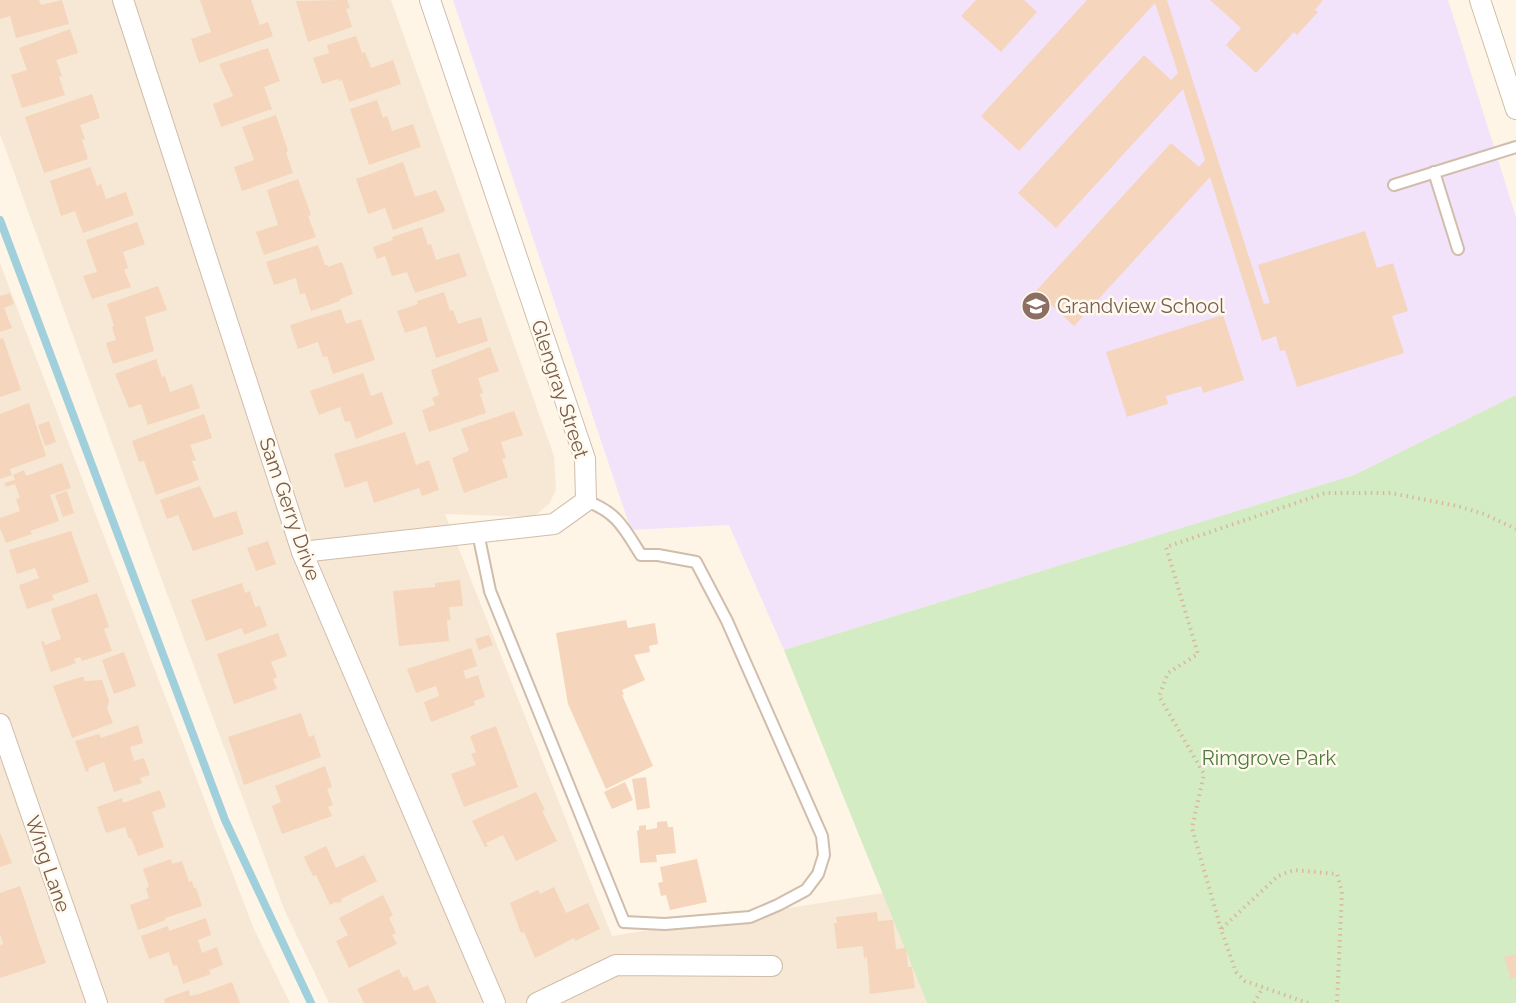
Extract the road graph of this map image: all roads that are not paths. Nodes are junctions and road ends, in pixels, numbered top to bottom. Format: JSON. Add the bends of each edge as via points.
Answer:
{"nodes":[{"id":1,"x":123,"y":0,"type":"edge"},
{"id":2,"x":430,"y":0,"type":"edge"},
{"id":3,"x":1480,"y":0,"type":"edge"},
{"id":4,"x":1516,"y":109,"type":"edge"},
{"id":5,"x":1516,"y":147,"type":"edge"},
{"id":6,"x":1434,"y":172,"type":"junction"},
{"id":7,"x":1394,"y":185,"type":"dead end"},
{"id":8,"x":1458,"y":249,"type":"dead end"},
{"id":9,"x":586,"y":501,"type":"junction"},
{"id":10,"x":478,"y":533,"type":"junction"},
{"id":11,"x":302,"y":552,"type":"junction"},
{"id":12,"x":0,"y":724,"type":"edge"},
{"id":13,"x":772,"y":966,"type":"dead end"},
{"id":14,"x":93,"y":1002,"type":"edge"},
{"id":15,"x":495,"y":1003,"type":"edge"},
{"id":16,"x":537,"y":1003,"type":"edge"}],
"edges":[{"from":1,"to":11,"type":"street","name":"Sam Gerry Drive"},
{"from":2,"to":9,"type":"street","name":"Glengray Street","via":[[585,459]]},
{"from":3,"to":4,"type":"street"},
{"from":5,"to":6,"type":"lane"},
{"from":6,"to":7,"type":"lane"},
{"from":6,"to":8,"type":"lane"},
{"from":9,"to":10,"type":"street","via":[[554,524]]},
{"from":9,"to":10,"type":"lane","via":[[617,518],[641,555],[696,562],[727,621],[822,836],[824,855],[818,874],[806,890],[778,905],[750,917],[665,924],[624,922],[490,591]]},
{"from":10,"to":11,"type":"street"},
{"from":11,"to":15,"type":"street","name":"Sam Gerry Drive"},
{"from":12,"to":14,"type":"street","name":"Wing Lane"},
{"from":13,"to":16,"type":"street","via":[[616,965]]}]}
